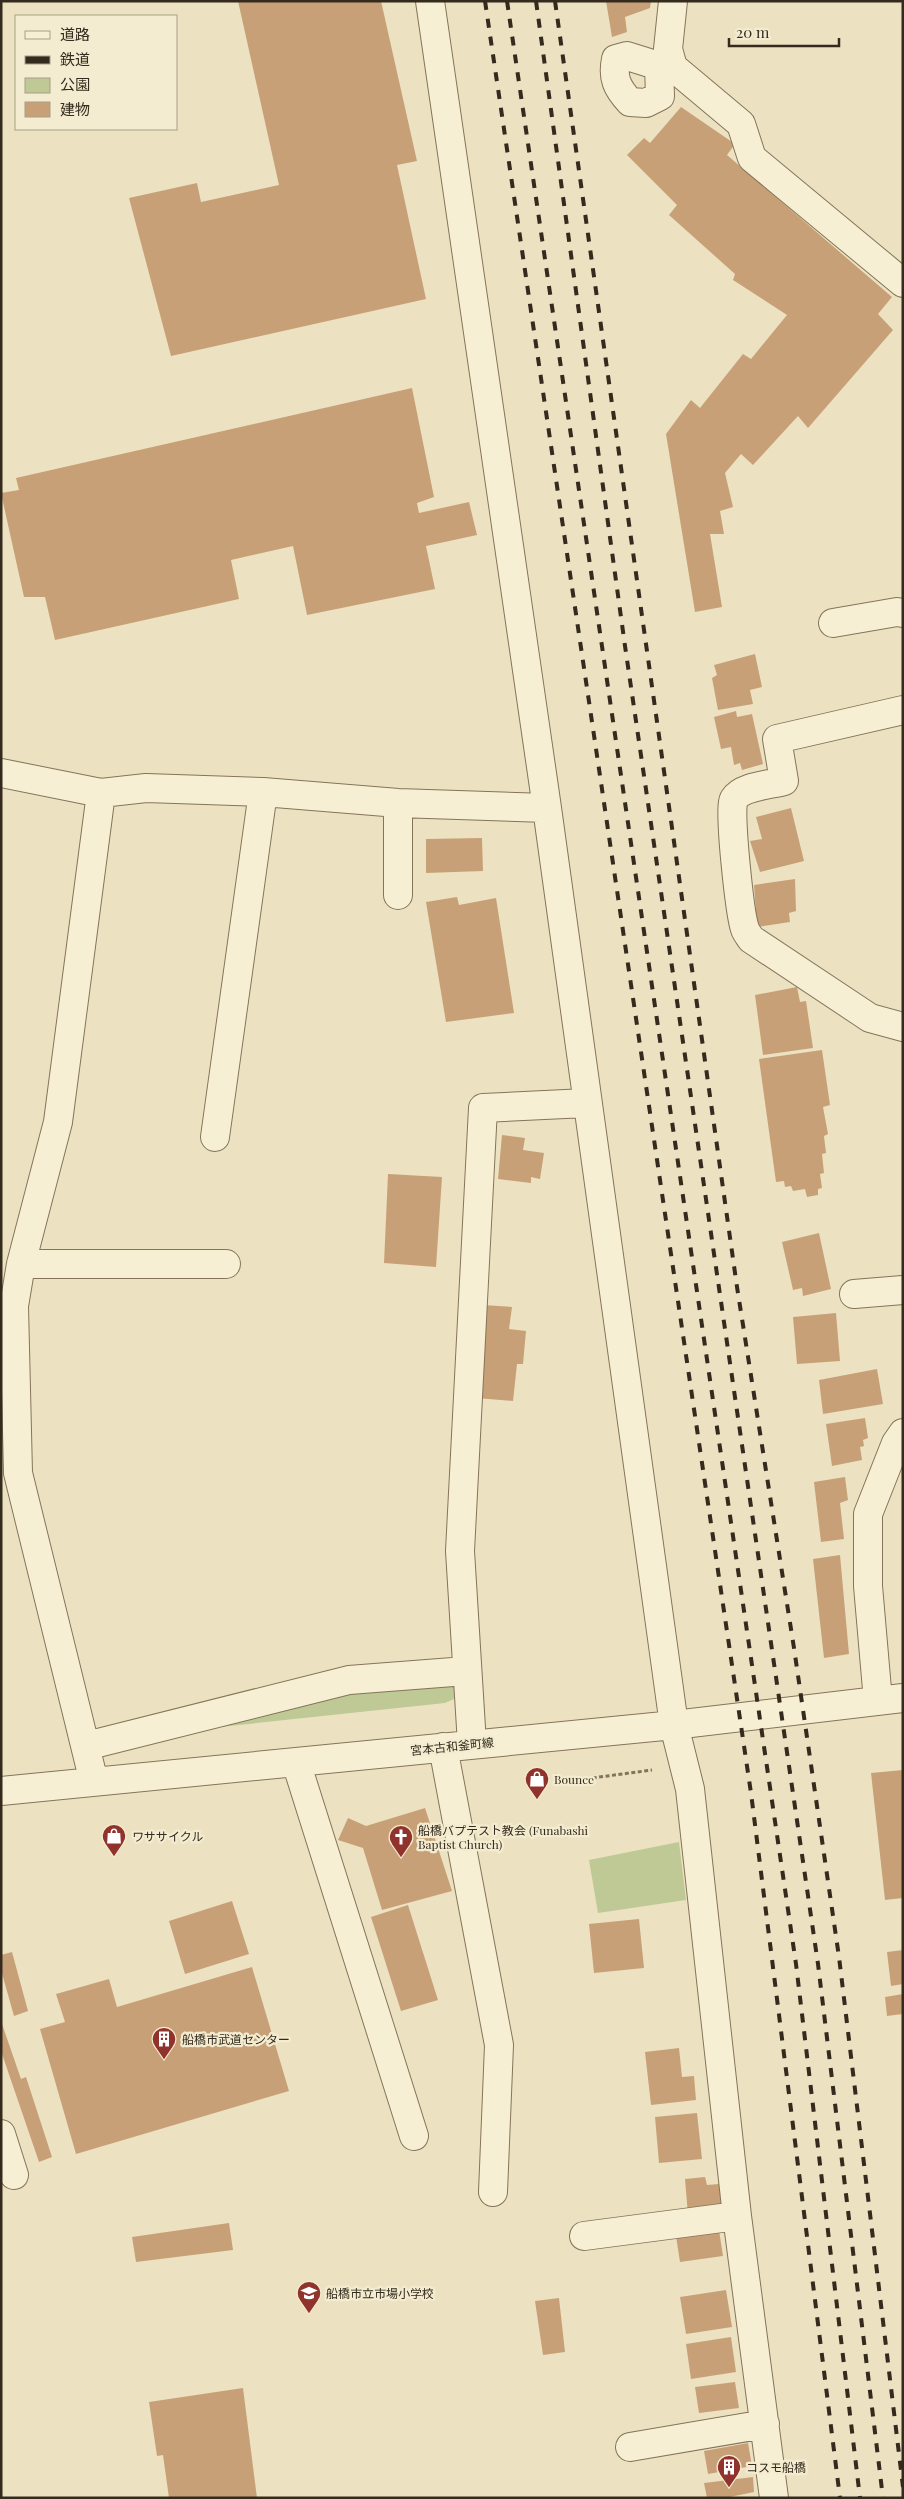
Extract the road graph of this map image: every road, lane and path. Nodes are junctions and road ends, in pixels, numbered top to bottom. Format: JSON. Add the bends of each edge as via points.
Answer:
{"nodes":[{"id":1,"x":430,"y":1,"type":"edge"},
{"id":2,"x":673,"y":1,"type":"edge"},
{"id":3,"x":903,"y":283,"type":"edge"},
{"id":4,"x":903,"y":613,"type":"edge"},
{"id":5,"x":833,"y":623,"type":"dead end"},
{"id":6,"x":903,"y":710,"type":"edge"},
{"id":7,"x":1,"y":773,"type":"edge"},
{"id":8,"x":263,"y":792,"type":"junction"},
{"id":9,"x":102,"y":793,"type":"junction"},
{"id":10,"x":398,"y":803,"type":"junction"},
{"id":11,"x":547,"y":808,"type":"junction"},
{"id":12,"x":398,"y":895,"type":"dead end"},
{"id":13,"x":903,"y":1027,"type":"edge"},
{"id":14,"x":586,"y":1103,"type":"junction"},
{"id":15,"x":214,"y":1137,"type":"dead end"},
{"id":16,"x":21,"y":1264,"type":"junction"},
{"id":17,"x":226,"y":1264,"type":"dead end"},
{"id":18,"x":903,"y":1290,"type":"edge"},
{"id":19,"x":854,"y":1294,"type":"dead end"},
{"id":20,"x":8,"y":1307,"type":"edge"},
{"id":21,"x":903,"y":1433,"type":"edge"},
{"id":22,"x":466,"y":1671,"type":"junction"},
{"id":23,"x":890,"y":1700,"type":"edge"},
{"id":24,"x":674,"y":1725,"type":"junction"},
{"id":25,"x":472,"y":1744,"type":"junction"},
{"id":26,"x":86,"y":1746,"type":"junction"},
{"id":27,"x":443,"y":1747,"type":"junction"},
{"id":28,"x":296,"y":1762,"type":"junction"},
{"id":29,"x":648,"y":1771,"type":"dead end"},
{"id":30,"x":555,"y":1775,"type":"dead end"},
{"id":31,"x":94,"y":1782,"type":"junction"},
{"id":32,"x":1,"y":1791,"type":"edge"},
{"id":33,"x":1,"y":2134,"type":"edge"},
{"id":34,"x":414,"y":2136,"type":"dead end"},
{"id":35,"x":14,"y":2175,"type":"dead end"},
{"id":36,"x":493,"y":2192,"type":"dead end"},
{"id":37,"x":737,"y":2216,"type":"junction"},
{"id":38,"x":584,"y":2236,"type":"dead end"},
{"id":39,"x":765,"y":2424,"type":"junction"},
{"id":40,"x":630,"y":2447,"type":"dead end"},
{"id":41,"x":774,"y":2498,"type":"edge"}],
"edges":[{"from":1,"to":11,"type":"street"},
{"from":2,"to":3,"type":"street","via":[[666,66],[741,124],[752,158]]},
{"from":4,"to":5,"type":"street"},
{"from":6,"to":13,"type":"street","via":[[777,739],[784,781],[739,792],[732,800],[732,816],[740,899],[750,939],[870,1018]]},
{"from":7,"to":9,"type":"street"},
{"from":8,"to":9,"type":"street","via":[[146,788]]},
{"from":8,"to":10,"type":"street"},
{"from":8,"to":15,"type":"street"},
{"from":9,"to":16,"type":"street","via":[[58,1122]]},
{"from":10,"to":11,"type":"street"},
{"from":10,"to":12,"type":"street"},
{"from":11,"to":14,"type":"street"},
{"from":14,"to":22,"type":"street","via":[[483,1108],[460,1550]]},
{"from":14,"to":24,"type":"street"},
{"from":16,"to":17,"type":"street"},
{"from":16,"to":20,"type":"street"},
{"from":18,"to":19,"type":"street"},
{"from":20,"to":26,"type":"street","via":[[18,1473]]},
{"from":21,"to":23,"type":"street","via":[[868,1514],[868,1586]]},
{"from":22,"to":25,"type":"street"},
{"from":22,"to":26,"type":"street","via":[[349,1680]]},
{"from":23,"to":24,"type":"street","name":"宮本古和釜町線"},
{"from":24,"to":25,"type":"street","name":"宮本古和釜町線"},
{"from":24,"to":37,"type":"street","via":[[690,1789]]},
{"from":25,"to":27,"type":"street","name":"宮本古和釜町線"},
{"from":26,"to":31,"type":"street"},
{"from":27,"to":28,"type":"street","name":"宮本古和釜町線"},
{"from":27,"to":36,"type":"street","via":[[499,2045]]},
{"from":28,"to":31,"type":"street","name":"宮本古和釜町線"},
{"from":28,"to":34,"type":"street"},
{"from":29,"to":30,"type":"path","via":[[570,1781]]},
{"from":31,"to":32,"type":"street","name":"宮本古和釜町線"},
{"from":33,"to":35,"type":"street"},
{"from":37,"to":38,"type":"street"},
{"from":37,"to":39,"type":"street"},
{"from":39,"to":40,"type":"street"},
{"from":39,"to":41,"type":"street"}]}
